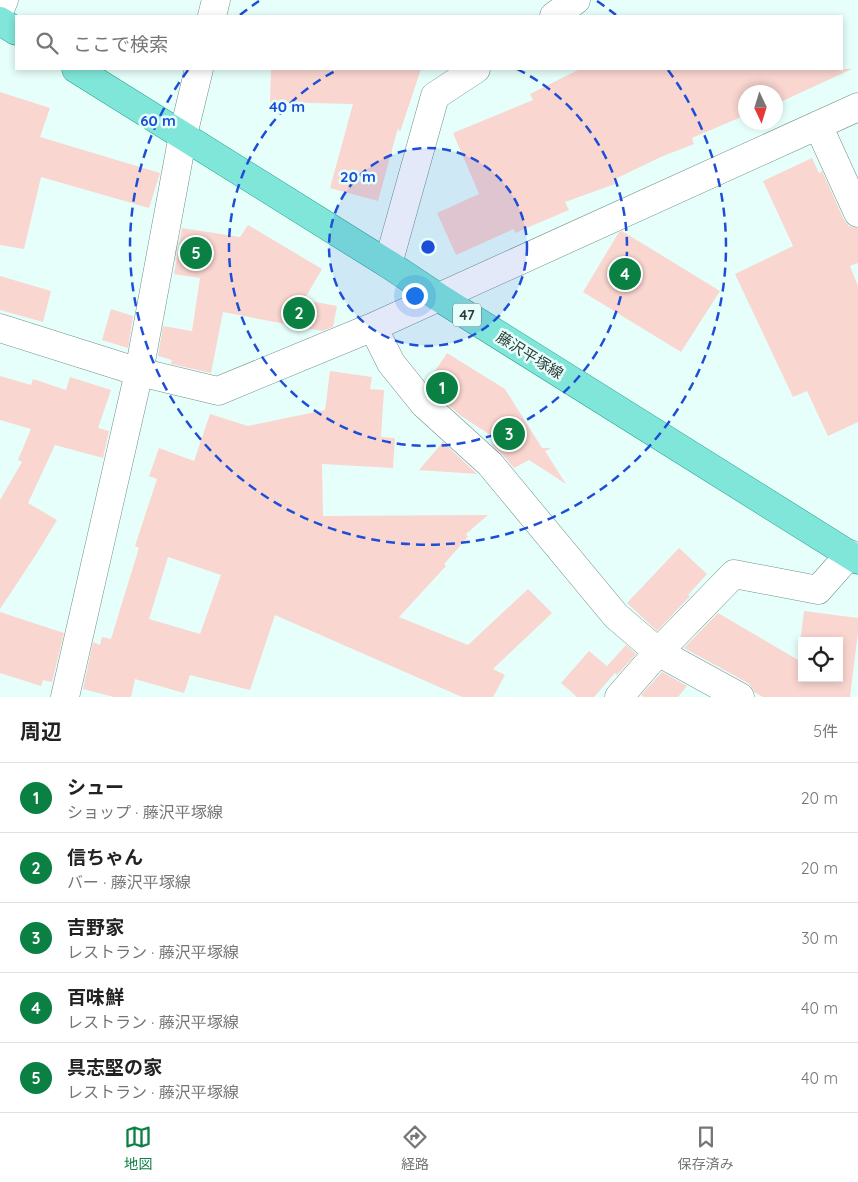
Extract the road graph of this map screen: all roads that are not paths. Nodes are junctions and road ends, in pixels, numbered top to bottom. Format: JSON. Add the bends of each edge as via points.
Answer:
{"nodes":[{"id":1,"x":4,"y":0,"type":"edge"},
{"id":2,"x":216,"y":0,"type":"edge"},
{"id":3,"x":576,"y":0,"type":"edge"},
{"id":4,"x":0,"y":9,"type":"edge"},
{"id":5,"x":212,"y":15,"type":"edge"},
{"id":6,"x":555,"y":15,"type":"edge"},
{"id":7,"x":0,"y":21,"type":"edge"},
{"id":8,"x":15,"y":31,"type":"edge"},
{"id":9,"x":78,"y":70,"type":"edge"},
{"id":10,"x":199,"y":70,"type":"edge"},
{"id":11,"x":474,"y":70,"type":"edge"},
{"id":12,"x":858,"y":107,"type":"edge"},
{"id":13,"x":818,"y":125,"type":"junction"},
{"id":14,"x":183,"y":135,"type":"junction"},
{"id":15,"x":858,"y":213,"type":"edge"},
{"id":16,"x":388,"y":264,"type":"junction"},
{"id":17,"x":438,"y":297,"type":"junction"},
{"id":18,"x":373,"y":327,"type":"junction"},
{"id":19,"x":0,"y":328,"type":"edge"},
{"id":20,"x":139,"y":372,"type":"junction"},
{"id":21,"x":854,"y":557,"type":"edge"},
{"id":22,"x":658,"y":652,"type":"junction"},
{"id":23,"x":65,"y":697,"type":"edge"},
{"id":24,"x":619,"y":697,"type":"edge"},
{"id":25,"x":740,"y":697,"type":"edge"}],
"edges":[{"from":1,"to":4,"type":"street"},
{"from":2,"to":5,"type":"street"},
{"from":3,"to":6,"type":"street"},
{"from":7,"to":8,"type":"main road"},
{"from":9,"to":14,"type":"main road","name":"藤沢平塚線","number":"47"},
{"from":10,"to":14,"type":"street"},
{"from":11,"to":16,"type":"street","via":[[435,96]]},
{"from":12,"to":13,"type":"street"},
{"from":13,"to":15,"type":"street"},
{"from":13,"to":17,"type":"street"},
{"from":14,"to":16,"type":"main road","name":"藤沢平塚線","number":"47"},
{"from":14,"to":20,"type":"street"},
{"from":16,"to":17,"type":"main road","name":"藤沢平塚線","number":"47"},
{"from":17,"to":18,"type":"street"},
{"from":17,"to":21,"type":"main road","name":"藤沢平塚線","number":"47"},
{"from":18,"to":20,"type":"street","via":[[218,392]]},
{"from":18,"to":22,"type":"street","via":[[391,363],[424,404],[490,464],[616,616]]},
{"from":19,"to":20,"type":"street"},
{"from":20,"to":23,"type":"street"},
{"from":21,"to":22,"type":"street","via":[[818,590],[734,574]]},
{"from":22,"to":24,"type":"street"},
{"from":22,"to":25,"type":"street"}]}
